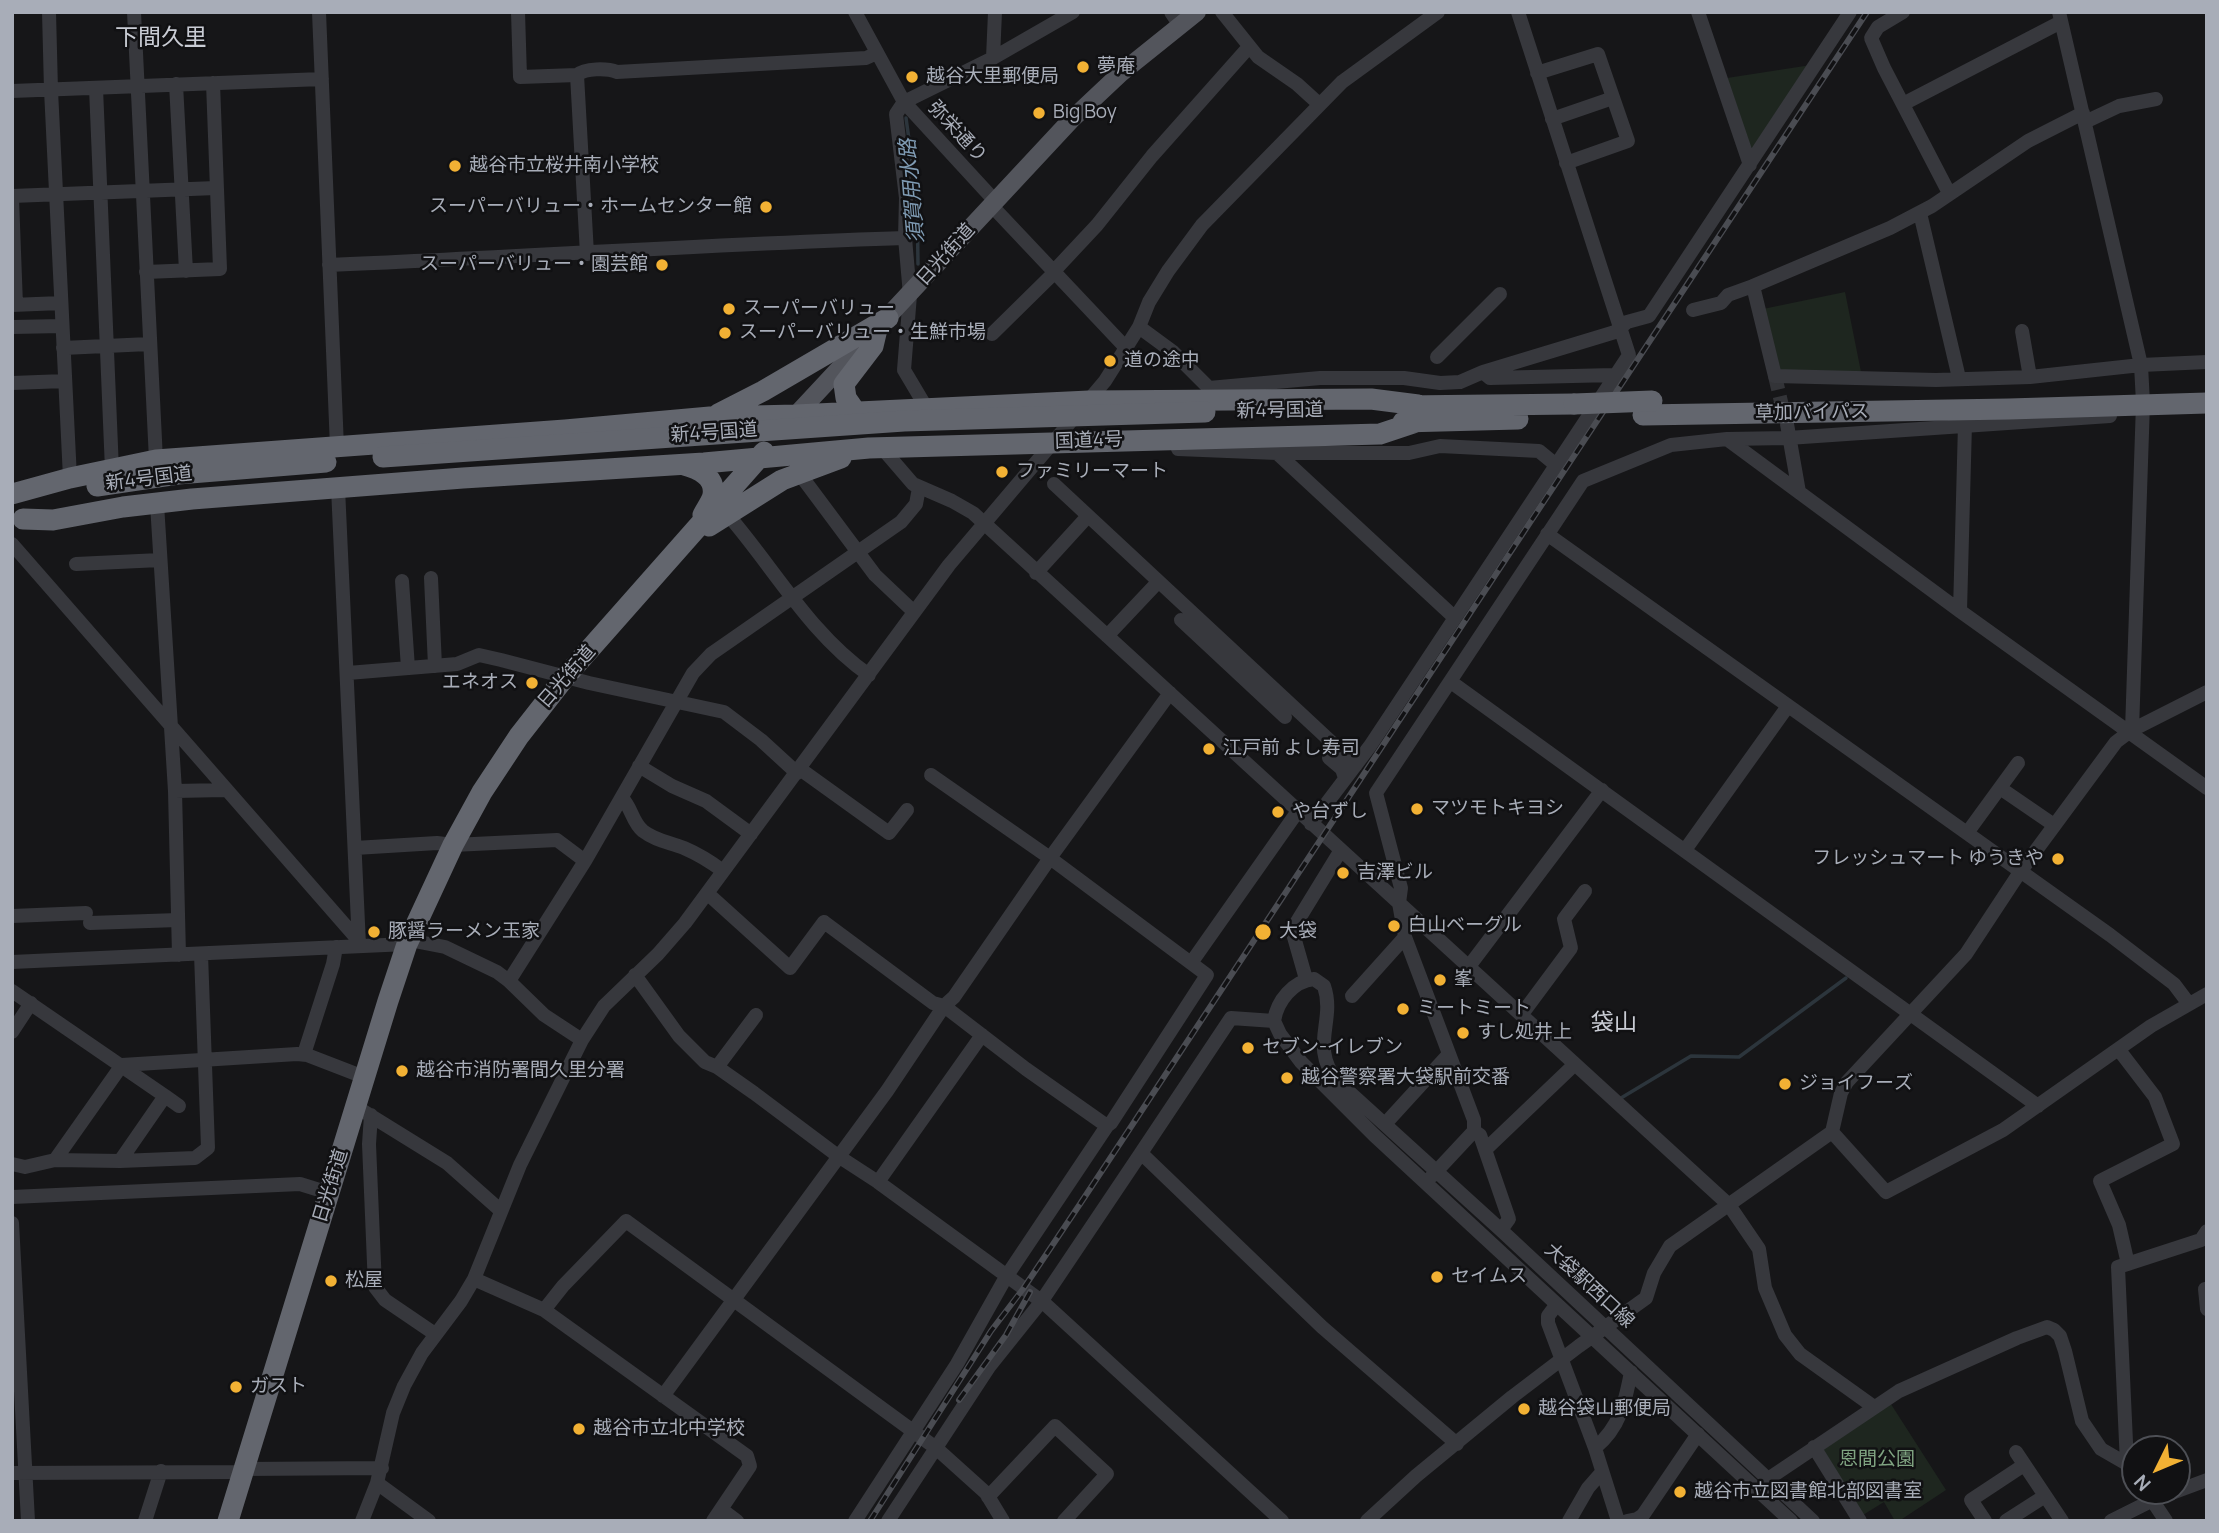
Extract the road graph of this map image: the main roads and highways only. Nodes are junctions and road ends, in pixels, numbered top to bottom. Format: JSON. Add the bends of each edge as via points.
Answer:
{"nodes":[{"id":1,"x":1198,"y":12,"type":"edge"},
{"id":2,"x":1175,"y":18,"type":"edge"},
{"id":3,"x":882,"y":324,"type":"junction"},
{"id":4,"x":2207,"y":389,"type":"edge"},
{"id":5,"x":2143,"y":403,"type":"junction"},
{"id":6,"x":2207,"y":403,"type":"edge"},
{"id":7,"x":855,"y":411,"type":"junction"},
{"id":8,"x":1417,"y":414,"type":"junction"},
{"id":9,"x":796,"y":415,"type":"junction"},
{"id":10,"x":710,"y":417,"type":"junction"},
{"id":11,"x":876,"y":448,"type":"junction"},
{"id":12,"x":760,"y":457,"type":"junction"},
{"id":13,"x":682,"y":465,"type":"junction"},
{"id":14,"x":12,"y":494,"type":"edge"},
{"id":15,"x":16,"y":514,"type":"edge"},
{"id":16,"x":694,"y":533,"type":"junction"},
{"id":17,"x":228,"y":1521,"type":"edge"}],
"edges":[{"from":1,"to":2,"type":"main road","name":"日光街道"},
{"from":2,"to":3,"type":"main road","name":"日光街道","via":[[1071,120]]},
{"from":3,"to":7,"type":"highway","via":[[873,346],[844,384]]},
{"from":3,"to":9,"type":"main road","name":"日光街道"},
{"from":3,"to":10,"type":"highway"},
{"from":4,"to":5,"type":"highway","name":"草加バイパス"},
{"from":5,"to":6,"type":"highway","name":"草加バイパス"},
{"from":5,"to":8,"type":"highway","name":"草加バイパス","bridge":true,"via":[[1875,401]]},
{"from":7,"to":8,"type":"highway","name":"国道4号","via":[[1089,401],[1371,399]]},
{"from":7,"to":9,"type":"highway","name":"国道4号"},
{"from":8,"to":11,"type":"highway","name":"国道4号","via":[[1380,434]]},
{"from":8,"to":15,"type":"highway","name":"新4号国道","bridge":true,"via":[[904,421],[383,464],[178,487]]},
{"from":9,"to":10,"type":"highway","name":"国道4号"},
{"from":9,"to":12,"type":"highway","name":"日光街道"},
{"from":10,"to":14,"type":"highway","name":"国道4号","via":[[156,460]]},
{"from":11,"to":12,"type":"highway","name":"国道4号"},
{"from":11,"to":16,"type":"highway","via":[[799,473]]},
{"from":12,"to":13,"type":"highway","name":"国道4号"},
{"from":12,"to":16,"type":"highway","name":"日光街道"},
{"from":13,"to":15,"type":"highway","name":"国道4号","via":[[192,499],[53,520]]},
{"from":13,"to":16,"type":"highway","via":[[701,470],[712,488],[713,495]]},
{"from":16,"to":17,"type":"highway","name":"日光街道","via":[[534,716],[453,845],[408,942],[364,1077],[362,1111],[329,1193]]}]}
